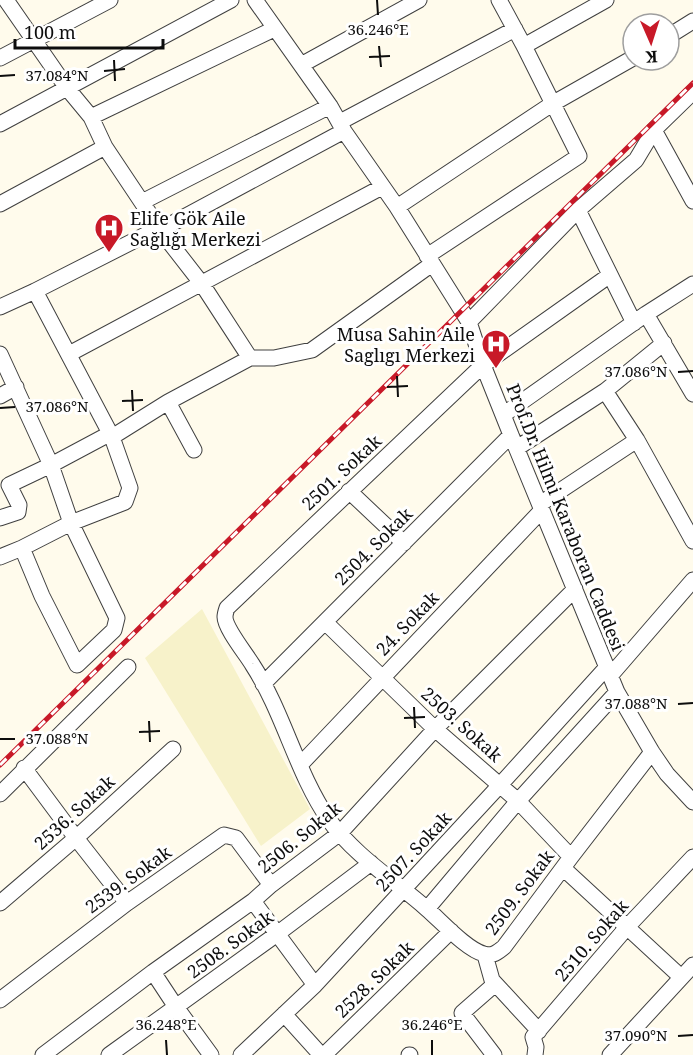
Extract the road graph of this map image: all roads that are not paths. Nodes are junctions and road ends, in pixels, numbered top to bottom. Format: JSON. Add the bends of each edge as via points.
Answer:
{"nodes":[{"id":1,"x":97,"y":0,"type":"edge"},
{"id":2,"x":110,"y":0,"type":"edge"},
{"id":3,"x":231,"y":0,"type":"edge"},
{"id":4,"x":419,"y":0,"type":"edge"},
{"id":5,"x":499,"y":0,"type":"edge"},
{"id":6,"x":606,"y":0,"type":"edge"},
{"id":7,"x":8,"y":1,"type":"edge"},
{"id":8,"x":259,"y":1,"type":"edge"},
{"id":9,"x":274,"y":28,"type":"junction"},
{"id":10,"x":515,"y":29,"type":"junction"},
{"id":11,"x":32,"y":38,"type":"junction"},
{"id":12,"x":524,"y":46,"type":"junction"},
{"id":13,"x":0,"y":51,"type":"edge"},
{"id":14,"x":0,"y":58,"type":"edge"},
{"id":15,"x":301,"y":65,"type":"junction"},
{"id":16,"x":621,"y":65,"type":"edge"},
{"id":17,"x":67,"y":88,"type":"junction"},
{"id":18,"x":693,"y":92,"type":"edge"},
{"id":19,"x":552,"y":104,"type":"junction"},
{"id":20,"x":330,"y":106,"type":"junction"},
{"id":21,"x":91,"y":117,"type":"junction"},
{"id":22,"x":0,"y":124,"type":"edge"},
{"id":23,"x":342,"y":127,"type":"junction"},
{"id":24,"x":654,"y":130,"type":"junction"},
{"id":25,"x":105,"y":147,"type":"junction"},
{"id":26,"x":382,"y":187,"type":"junction"},
{"id":27,"x":693,"y":201,"type":"edge"},
{"id":28,"x":142,"y":202,"type":"junction"},
{"id":29,"x":0,"y":204,"type":"edge"},
{"id":30,"x":397,"y":207,"type":"junction"},
{"id":31,"x":578,"y":210,"type":"junction"},
{"id":32,"x":160,"y":229,"type":"junction"},
{"id":33,"x":429,"y":260,"type":"junction"},
{"id":34,"x":610,"y":275,"type":"junction"},
{"id":35,"x":202,"y":284,"type":"junction"},
{"id":36,"x":693,"y":284,"type":"edge"},
{"id":37,"x":35,"y":291,"type":"junction"},
{"id":38,"x":0,"y":307,"type":"edge"},
{"id":39,"x":640,"y":318,"type":"junction"},
{"id":40,"x":469,"y":322,"type":"junction"},
{"id":41,"x":664,"y":344,"type":"junction"},
{"id":42,"x":0,"y":354,"type":"edge"},
{"id":43,"x":69,"y":354,"type":"junction"},
{"id":44,"x":250,"y":358,"type":"junction"},
{"id":45,"x":483,"y":365,"type":"junction"},
{"id":46,"x":16,"y":387,"type":"junction"},
{"id":47,"x":605,"y":391,"type":"junction"},
{"id":48,"x":693,"y":394,"type":"edge"},
{"id":49,"x":0,"y":396,"type":"edge"},
{"id":50,"x":168,"y":402,"type":"junction"},
{"id":51,"x":503,"y":415,"type":"junction"},
{"id":52,"x":112,"y":435,"type":"junction"},
{"id":53,"x":637,"y":440,"type":"junction"},
{"id":54,"x":514,"y":441,"type":"junction"},
{"id":55,"x":194,"y":450,"type":"dead end"},
{"id":56,"x":51,"y":465,"type":"junction"},
{"id":57,"x":349,"y":492,"type":"junction"},
{"id":58,"x":541,"y":507,"type":"junction"},
{"id":59,"x":0,"y":518,"type":"edge"},
{"id":60,"x":71,"y":523,"type":"junction"},
{"id":61,"x":693,"y":541,"type":"edge"},
{"id":62,"x":404,"y":543,"type":"junction"},
{"id":63,"x":22,"y":548,"type":"junction"},
{"id":64,"x":0,"y":557,"type":"edge"},
{"id":65,"x":693,"y":580,"type":"edge"},
{"id":66,"x":575,"y":589,"type":"junction"},
{"id":67,"x":325,"y":622,"type":"junction"},
{"id":68,"x":128,"y":667,"type":"dead end"},
{"id":69,"x":608,"y":671,"type":"junction"},
{"id":70,"x":383,"y":677,"type":"junction"},
{"id":71,"x":263,"y":684,"type":"junction"},
{"id":72,"x":618,"y":692,"type":"junction"},
{"id":73,"x":435,"y":729,"type":"junction"},
{"id":74,"x":173,"y":749,"type":"dead end"},
{"id":75,"x":652,"y":752,"type":"junction"},
{"id":76,"x":300,"y":765,"type":"junction"},
{"id":77,"x":24,"y":768,"type":"junction"},
{"id":78,"x":500,"y":785,"type":"junction"},
{"id":79,"x":0,"y":794,"type":"edge"},
{"id":80,"x":518,"y":801,"type":"junction"},
{"id":81,"x":693,"y":802,"type":"edge"},
{"id":82,"x":340,"y":833,"type":"junction"},
{"id":83,"x":76,"y":838,"type":"junction"},
{"id":84,"x":693,"y":857,"type":"edge"},
{"id":85,"x":567,"y":862,"type":"junction"},
{"id":86,"x":371,"y":863,"type":"junction"},
{"id":87,"x":271,"y":885,"type":"junction"},
{"id":88,"x":404,"y":889,"type":"junction"},
{"id":89,"x":253,"y":901,"type":"junction"},
{"id":90,"x":0,"y":903,"type":"edge"},
{"id":91,"x":127,"y":903,"type":"junction"},
{"id":92,"x":427,"y":909,"type":"junction"},
{"id":93,"x":628,"y":927,"type":"junction"},
{"id":94,"x":451,"y":931,"type":"junction"},
{"id":95,"x":277,"y":934,"type":"junction"},
{"id":96,"x":485,"y":955,"type":"junction"},
{"id":97,"x":693,"y":965,"type":"edge"},
{"id":98,"x":153,"y":972,"type":"junction"},
{"id":99,"x":681,"y":977,"type":"junction"},
{"id":100,"x":495,"y":984,"type":"junction"},
{"id":101,"x":315,"y":985,"type":"junction"},
{"id":102,"x":0,"y":1000,"type":"edge"},
{"id":103,"x":176,"y":1007,"type":"junction"},
{"id":104,"x":284,"y":1014,"type":"junction"},
{"id":105,"x":538,"y":1031,"type":"junction"},
{"id":106,"x":242,"y":1054,"type":"edge"},
{"id":107,"x":43,"y":1055,"type":"edge"},
{"id":108,"x":109,"y":1055,"type":"edge"},
{"id":109,"x":212,"y":1055,"type":"edge"},
{"id":110,"x":322,"y":1055,"type":"edge"},
{"id":111,"x":494,"y":1055,"type":"edge"},
{"id":112,"x":535,"y":1055,"type":"edge"},
{"id":113,"x":610,"y":1055,"type":"edge"}],
"edges":[{"from":1,"to":11,"type":"street"},
{"from":2,"to":11,"type":"street"},
{"from":3,"to":17,"type":"street"},
{"from":4,"to":15,"type":"street"},
{"from":5,"to":10,"type":"street"},
{"from":6,"to":12,"type":"street"},
{"from":7,"to":11,"type":"street"},
{"from":8,"to":9,"type":"street","name":"Prof.Dr. Hilmi Karaboran Caddesi"},
{"from":9,"to":15,"type":"street","name":"Prof.Dr. Hilmi Karaboran Caddesi"},
{"from":9,"to":21,"type":"street"},
{"from":10,"to":12,"type":"street"},
{"from":10,"to":23,"type":"street"},
{"from":11,"to":13,"type":"street"},
{"from":11,"to":14,"type":"street"},
{"from":11,"to":17,"type":"street"},
{"from":12,"to":19,"type":"street"},
{"from":15,"to":20,"type":"street","name":"Prof.Dr. Hilmi Karaboran Caddesi"},
{"from":16,"to":19,"type":"street"},
{"from":17,"to":21,"type":"street"},
{"from":17,"to":22,"type":"street"},
{"from":18,"to":24,"type":"street"},
{"from":19,"to":30,"type":"street"},
{"from":19,"to":33,"type":"street","via":[[579,156]]},
{"from":20,"to":23,"type":"street","name":"Prof.Dr. Hilmi Karaboran Caddesi"},
{"from":20,"to":28,"type":"street"},
{"from":21,"to":25,"type":"street"},
{"from":23,"to":26,"type":"street","name":"Prof.Dr. Hilmi Karaboran Caddesi"},
{"from":23,"to":32,"type":"street"},
{"from":24,"to":27,"type":"street"},
{"from":24,"to":31,"type":"street","via":[[636,160]]},
{"from":25,"to":28,"type":"street"},
{"from":25,"to":29,"type":"street"},
{"from":26,"to":30,"type":"street","name":"Prof.Dr. Hilmi Karaboran Caddesi"},
{"from":26,"to":35,"type":"street"},
{"from":28,"to":32,"type":"street"},
{"from":30,"to":33,"type":"street","name":"Prof.Dr. Hilmi Karaboran Caddesi"},
{"from":31,"to":34,"type":"street"},
{"from":31,"to":40,"type":"street"},
{"from":32,"to":35,"type":"street"},
{"from":32,"to":37,"type":"street"},
{"from":33,"to":40,"type":"street","name":"Prof.Dr. Hilmi Karaboran Caddesi"},
{"from":33,"to":44,"type":"street","via":[[312,350],[274,358]]},
{"from":34,"to":39,"type":"street"},
{"from":34,"to":45,"type":"street","name":"2501. Sokak"},
{"from":35,"to":43,"type":"street"},
{"from":35,"to":44,"type":"street"},
{"from":36,"to":39,"type":"street"},
{"from":37,"to":38,"type":"street"},
{"from":37,"to":43,"type":"street"},
{"from":39,"to":41,"type":"street"},
{"from":39,"to":51,"type":"street"},
{"from":40,"to":45,"type":"street","name":"Prof.Dr. Hilmi Karaboran Caddesi"},
{"from":41,"to":47,"type":"street","name":"2504. Sokak"},
{"from":41,"to":48,"type":"street"},
{"from":42,"to":46,"type":"street"},
{"from":43,"to":52,"type":"street"},
{"from":44,"to":50,"type":"street"},
{"from":45,"to":51,"type":"street","name":"Prof.Dr. Hilmi Karaboran Caddesi"},
{"from":45,"to":57,"type":"street","name":"2501. Sokak"},
{"from":46,"to":49,"type":"street"},
{"from":46,"to":56,"type":"street"},
{"from":47,"to":53,"type":"street"},
{"from":47,"to":54,"type":"street","name":"2504. Sokak"},
{"from":50,"to":52,"type":"street"},
{"from":50,"to":55,"type":"street"},
{"from":51,"to":54,"type":"street","name":"Prof.Dr. Hilmi Karaboran Caddesi"},
{"from":52,"to":56,"type":"street"},
{"from":52,"to":60,"type":"street","via":[[130,488],[125,502]]},
{"from":53,"to":58,"type":"street","name":"24. Sokak"},
{"from":53,"to":61,"type":"street"},
{"from":54,"to":58,"type":"street","name":"Prof.Dr. Hilmi Karaboran Caddesi"},
{"from":54,"to":62,"type":"street","name":"2504. Sokak"},
{"from":56,"to":59,"type":"street","via":[[9,485],[18,512]]},
{"from":56,"to":60,"type":"street"},
{"from":57,"to":62,"type":"street"},
{"from":57,"to":71,"type":"street","name":"2501. Sokak","via":[[227,608],[229,629]]},
{"from":58,"to":66,"type":"street","name":"Prof.Dr. Hilmi Karaboran Caddesi"},
{"from":58,"to":70,"type":"street","name":"24. Sokak"},
{"from":60,"to":63,"type":"street"},
{"from":60,"to":63,"type":"street","via":[[117,618],[114,630],[77,665]]},
{"from":62,"to":67,"type":"street","name":"2504. Sokak"},
{"from":63,"to":64,"type":"street"},
{"from":65,"to":69,"type":"street","name":"2507. Sokak"},
{"from":66,"to":69,"type":"street","name":"Prof.Dr. Hilmi Karaboran Caddesi"},
{"from":66,"to":73,"type":"street","name":"2506. Sokak"},
{"from":67,"to":70,"type":"street","name":"2503. Sokak"},
{"from":67,"to":71,"type":"street","name":"2504. Sokak"},
{"from":68,"to":77,"type":"street"},
{"from":69,"to":72,"type":"street","name":"Prof.Dr. Hilmi Karaboran Caddesi"},
{"from":69,"to":78,"type":"street","name":"2507. Sokak"},
{"from":70,"to":73,"type":"street","name":"2503. Sokak"},
{"from":70,"to":76,"type":"street","name":"24. Sokak"},
{"from":71,"to":76,"type":"street"},
{"from":72,"to":75,"type":"street","name":"Prof.Dr. Hilmi Karaboran Caddesi"},
{"from":72,"to":80,"type":"street"},
{"from":73,"to":78,"type":"street","name":"2503. Sokak"},
{"from":73,"to":82,"type":"street","name":"2506. Sokak"},
{"from":74,"to":83,"type":"street","name":"2536. Sokak"},
{"from":75,"to":81,"type":"street","name":"Prof.Dr. Hilmi Karaboran Caddesi"},
{"from":75,"to":85,"type":"street","name":"2509. Sokak"},
{"from":76,"to":82,"type":"street"},
{"from":77,"to":79,"type":"street"},
{"from":77,"to":83,"type":"street"},
{"from":78,"to":80,"type":"street","name":"2503. Sokak"},
{"from":78,"to":88,"type":"street","name":"2507. Sokak"},
{"from":80,"to":85,"type":"street","name":"2503. Sokak"},
{"from":80,"to":92,"type":"street"},
{"from":82,"to":86,"type":"street","name":"2509. Sokak"},
{"from":82,"to":87,"type":"street","name":"2506. Sokak"},
{"from":83,"to":90,"type":"street","name":"2536. Sokak"},
{"from":83,"to":91,"type":"street"},
{"from":84,"to":93,"type":"street","name":"2510. Sokak"},
{"from":85,"to":93,"type":"street","name":"2503. Sokak"},
{"from":85,"to":96,"type":"street","name":"2509. Sokak","via":[[504,947]]},
{"from":86,"to":88,"type":"street","name":"2509. Sokak"},
{"from":86,"to":95,"type":"street","name":"2508. Sokak"},
{"from":87,"to":89,"type":"street","name":"2506. Sokak"},
{"from":87,"to":91,"type":"street","name":"2539. Sokak","via":[[236,838],[224,835]]},
{"from":88,"to":92,"type":"street","name":"2509. Sokak"},
{"from":88,"to":101,"type":"street","name":"2507. Sokak"},
{"from":89,"to":95,"type":"street"},
{"from":89,"to":98,"type":"street","name":"2506. Sokak"},
{"from":91,"to":102,"type":"street","name":"2539. Sokak"},
{"from":92,"to":94,"type":"street","name":"2509. Sokak"},
{"from":93,"to":99,"type":"street","name":"2503. Sokak"},
{"from":93,"to":105,"type":"street","name":"2510. Sokak"},
{"from":94,"to":96,"type":"street","name":"2509. Sokak"},
{"from":94,"to":110,"type":"street","name":"2528. Sokak"},
{"from":95,"to":101,"type":"street"},
{"from":95,"to":103,"type":"street","name":"2508. Sokak"},
{"from":96,"to":100,"type":"street"},
{"from":97,"to":99,"type":"street"},
{"from":98,"to":103,"type":"street"},
{"from":98,"to":107,"type":"street","name":"2506. Sokak"},
{"from":99,"to":113,"type":"street"},
{"from":100,"to":105,"type":"street"},
{"from":100,"to":111,"type":"street","via":[[462,1013]]},
{"from":101,"to":104,"type":"street","name":"2507. Sokak"},
{"from":103,"to":108,"type":"street","name":"2508. Sokak"},
{"from":103,"to":109,"type":"street"},
{"from":104,"to":106,"type":"street","name":"2507. Sokak"},
{"from":104,"to":110,"type":"street"},
{"from":105,"to":112,"type":"street","via":[[533,1037]]}]}
